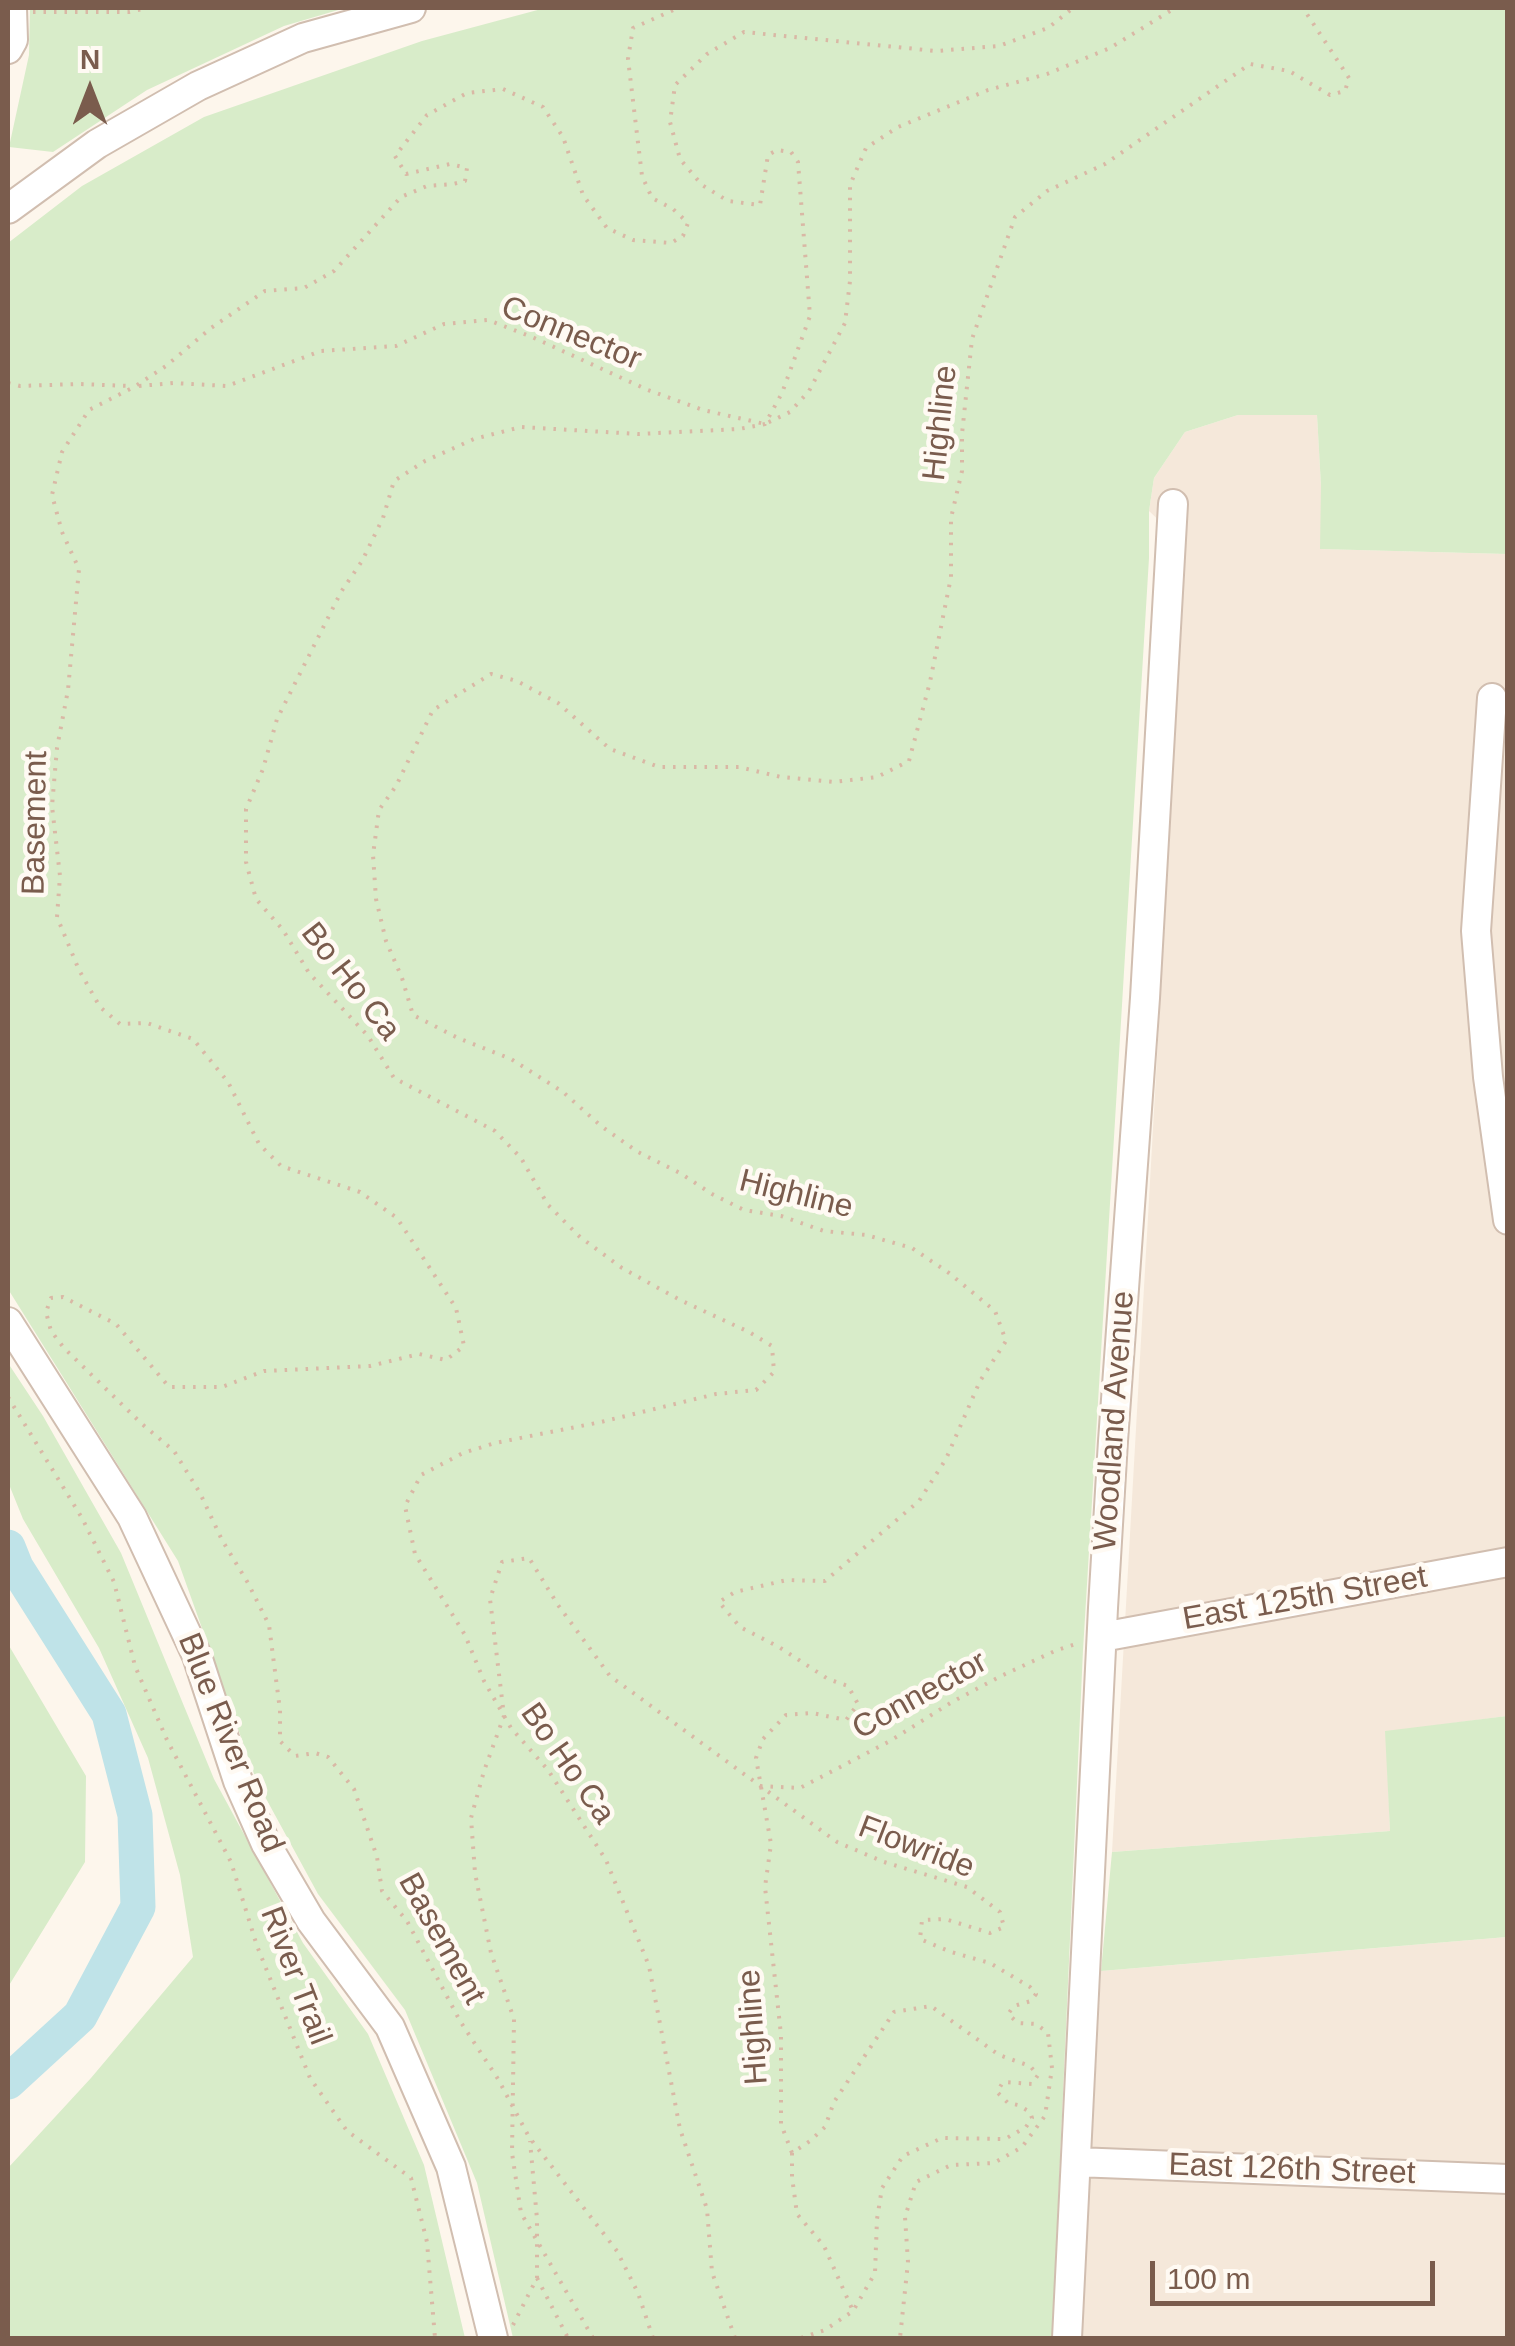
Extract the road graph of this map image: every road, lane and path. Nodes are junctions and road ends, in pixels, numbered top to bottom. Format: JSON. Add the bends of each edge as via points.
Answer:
{"nodes":[{"id":1,"x":147,"y":8,"type":"edge"},
{"id":2,"x":411,"y":8,"type":"edge"},
{"id":3,"x":678,"y":8,"type":"edge"},
{"id":4,"x":1072,"y":8,"type":"edge"},
{"id":5,"x":1175,"y":8,"type":"edge"},
{"id":6,"x":1303,"y":8,"type":"edge"},
{"id":7,"x":12,"y":10,"type":"edge"},
{"id":8,"x":8,"y":49,"type":"edge"},
{"id":9,"x":8,"y":210,"type":"edge"},
{"id":10,"x":8,"y":383,"type":"edge"},
{"id":11,"x":134,"y":387,"type":"junction"},
{"id":12,"x":764,"y":424,"type":"junction"},
{"id":13,"x":1173,"y":504,"type":"dead end"},
{"id":14,"x":1492,"y":698,"type":"dead end"},
{"id":15,"x":1508,"y":1220,"type":"edge"},
{"id":16,"x":8,"y":1322,"type":"edge"},
{"id":17,"x":8,"y":1398,"type":"edge"},
{"id":18,"x":1508,"y":1562,"type":"edge"},
{"id":19,"x":1102,"y":1636,"type":"junction"},
{"id":20,"x":504,"y":1716,"type":"junction"},
{"id":21,"x":760,"y":1786,"type":"junction"},
{"id":22,"x":514,"y":2110,"type":"junction"},
{"id":23,"x":530,"y":2137,"type":"junction"},
{"id":24,"x":792,"y":2153,"type":"junction"},
{"id":25,"x":1076,"y":2162,"type":"junction"},
{"id":26,"x":1508,"y":2179,"type":"edge"},
{"id":27,"x":537,"y":2242,"type":"junction"},
{"id":28,"x":537,"y":2278,"type":"junction"},
{"id":29,"x":852,"y":2311,"type":"junction"},
{"id":30,"x":434,"y":2338,"type":"edge"},
{"id":31,"x":493,"y":2338,"type":"edge"},
{"id":32,"x":506,"y":2338,"type":"edge"},
{"id":33,"x":568,"y":2338,"type":"edge"},
{"id":34,"x":593,"y":2338,"type":"edge"},
{"id":35,"x":653,"y":2338,"type":"edge"},
{"id":36,"x":734,"y":2338,"type":"edge"},
{"id":37,"x":801,"y":2338,"type":"edge"},
{"id":38,"x":900,"y":2338,"type":"edge"},
{"id":39,"x":1067,"y":2338,"type":"edge"}],
"edges":[{"from":1,"to":7,"type":"path"},
{"from":2,"to":9,"type":"street","via":[[304,38],[198,86],[97,144]]},
{"from":3,"to":11,"type":"path","name":"Basement","via":[[633,28],[628,59],[642,176],[652,198],[688,223],[683,236],[671,243],[633,240],[607,228],[583,195],[562,138],[542,107],[503,89],[468,93],[427,115],[395,156],[406,174],[450,164],[468,168],[465,181],[401,197],[334,271],[304,288],[266,292]]},
{"from":4,"to":12,"type":"path","via":[[1048,28],[998,46],[936,51],[744,32],[707,54],[675,85],[670,122],[680,159],[702,186],[728,201],[760,205],[768,155],[791,152],[798,162],[810,316]]},
{"from":5,"to":12,"type":"path","via":[[1110,48],[988,90],[898,127],[866,148],[850,186],[845,323],[809,391],[790,412]]},
{"from":6,"to":21,"type":"path","name":"Highline","via":[[1349,78],[1345,90],[1330,95],[1289,71],[1250,64],[1015,217],[972,338],[962,471],[951,518],[951,576],[908,761],[877,777],[834,782],[739,767],[659,767],[610,749],[558,703],[491,674],[433,710],[379,810],[376,900],[413,1015],[511,1059],[638,1152],[728,1202],[912,1248],[995,1311],[1006,1341],[919,1501],[825,1581],[786,1580],[719,1602],[740,1627],[848,1686],[858,1704],[846,1720],[786,1715],[763,1739],[756,1758]]},
{"from":7,"to":8,"type":"street"},
{"from":10,"to":11,"type":"path","name":"Connector"},
{"from":11,"to":12,"type":"path","name":"Connector","via":[[227,386],[321,351],[396,346],[444,324],[488,320],[703,410]]},
{"from":11,"to":22,"type":"path","name":"Basement","via":[[89,410],[62,452],[52,494],[78,568],[52,806],[57,916],[100,1007],[120,1024],[147,1023],[193,1039],[228,1082],[259,1144],[281,1166],[360,1192],[397,1218],[456,1308],[464,1346],[446,1360],[419,1354],[370,1366],[264,1372],[222,1387],[168,1387],[116,1324],[63,1298],[51,1298],[46,1312],[64,1348],[174,1450],[200,1493],[269,1625],[280,1741],[295,1756],[328,1757],[354,1789],[382,1890],[407,1921]]},
{"from":12,"to":20,"type":"path","name":"Bo Ho Ca","via":[[638,434],[521,426],[474,439],[394,481],[362,561],[277,719],[246,809],[246,862],[256,898],[394,1078],[495,1131],[521,1158],[548,1205],[622,1268],[772,1346],[774,1372],[756,1390],[495,1443],[421,1474],[404,1506],[415,1554]]},
{"from":13,"to":19,"type":"street","name":"Woodland Avenue"},
{"from":14,"to":15,"type":"street","via":[[1476,932]]},
{"from":16,"to":31,"type":"street","name":"Blue River Road","via":[[132,1517],[197,1656],[266,1844],[311,1921],[390,2027],[451,2168]]},
{"from":17,"to":30,"type":"path","name":"River Trail","via":[[114,1582],[135,1666],[230,1862],[310,2078],[347,2131],[411,2178],[427,2242]]},
{"from":18,"to":19,"type":"street","name":"East 125th Street"},
{"from":19,"to":21,"type":"path","name":"Connector","via":[[1000,1676],[800,1788]]},
{"from":19,"to":25,"type":"street","name":"Woodland Avenue"},
{"from":20,"to":21,"type":"path","via":[[490,1599],[502,1562],[529,1558],[610,1676]]},
{"from":20,"to":22,"type":"path","via":[[470,1818],[491,1952],[514,2019]]},
{"from":20,"to":36,"type":"path","name":"Bo Ho Ca","via":[[606,1860],[648,1966],[680,2130],[707,2209],[712,2272]]},
{"from":21,"to":24,"type":"path","name":"Highline","via":[[771,1844],[765,1886],[781,2034],[781,2124]]},
{"from":21,"to":38,"type":"path","name":"Flowride","via":[[837,1842],[967,1886],[1000,1912],[1004,1927],[990,1933],[922,1920],[920,1939],[990,1964],[1030,1987],[1036,1994],[1031,2001],[1008,2014],[1048,2033],[1052,2068],[1045,2116],[1022,2146],[994,2163],[951,2165],[916,2182],[905,2217]]},
{"from":22,"to":23,"type":"path","name":"Basement"},
{"from":22,"to":27,"type":"path","via":[[520,2213]]},
{"from":23,"to":27,"type":"path"},
{"from":23,"to":35,"type":"path","via":[[617,2251]]},
{"from":24,"to":29,"type":"path","name":"Highline","via":[[797,2214],[824,2246]]},
{"from":24,"to":29,"type":"path","via":[[825,2127],[834,2102],[894,2012],[931,2006],[998,2056],[1038,2075],[1032,2084],[1003,2082],[997,2092],[1030,2112],[1026,2127],[1005,2139],[942,2138],[903,2156],[882,2188],[876,2273]]},
{"from":25,"to":26,"type":"street","name":"East 126th Street"},
{"from":25,"to":39,"type":"street","name":"Woodland Avenue"},
{"from":27,"to":28,"type":"path"},
{"from":27,"to":34,"type":"path"},
{"from":28,"to":32,"type":"path"},
{"from":28,"to":33,"type":"path"},
{"from":29,"to":37,"type":"path"}]}
